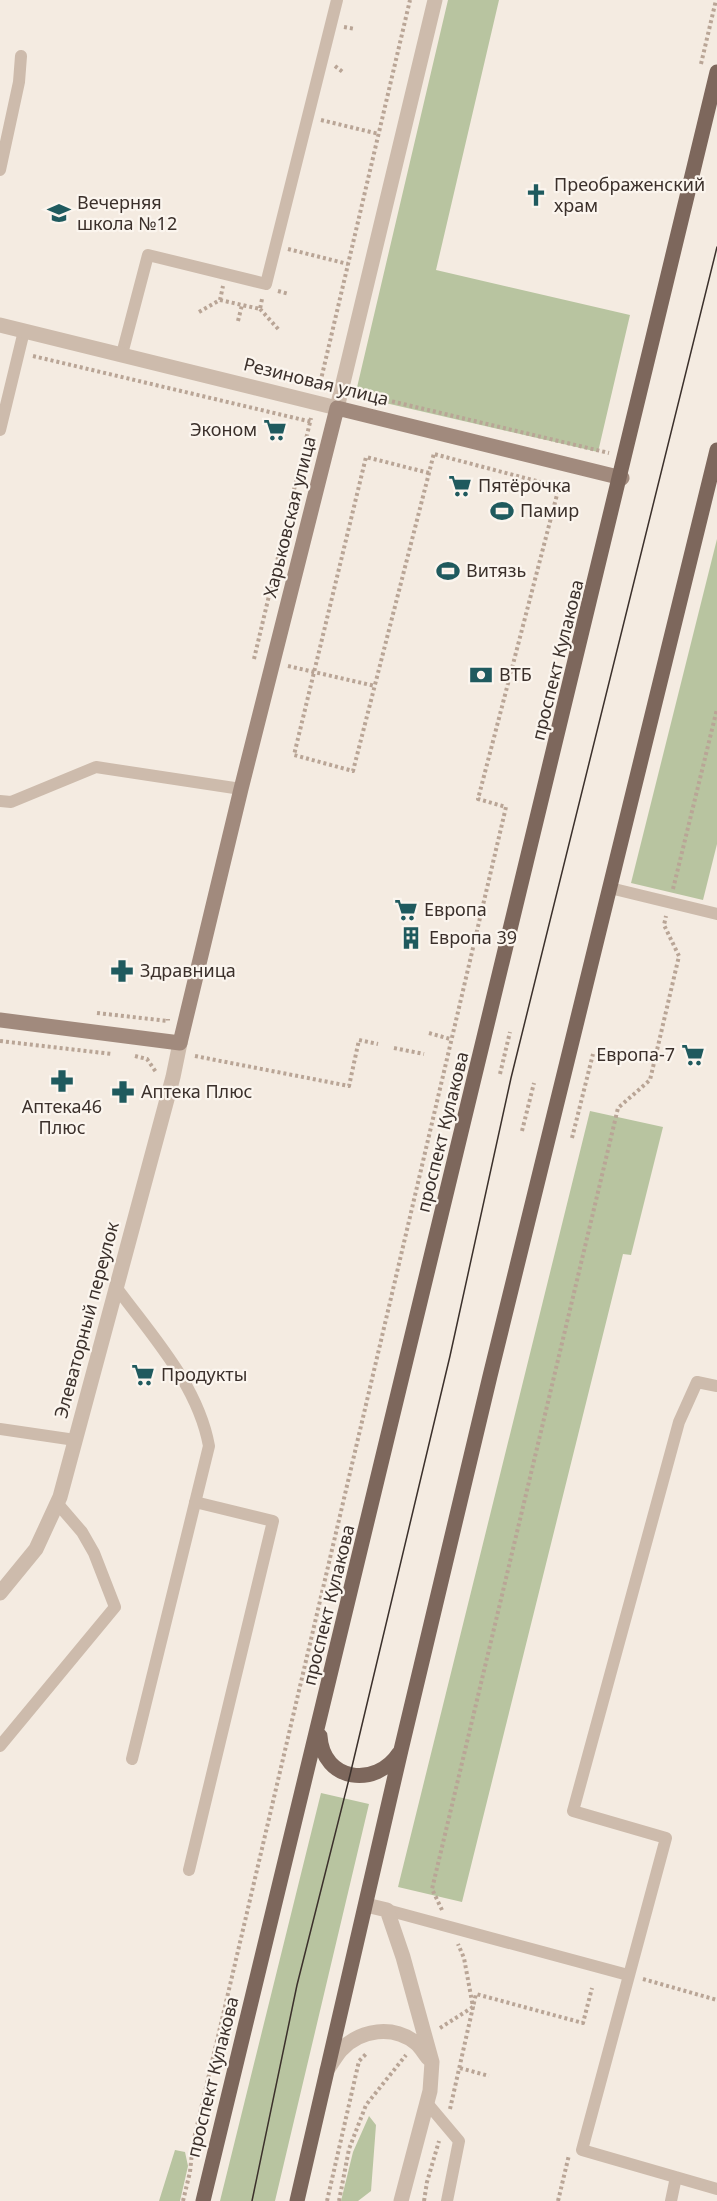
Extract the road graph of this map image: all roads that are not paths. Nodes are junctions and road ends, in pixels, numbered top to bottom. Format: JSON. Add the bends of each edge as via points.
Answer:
{"nodes":[{"id":1,"x":337,"y":0,"type":"edge"},
{"id":2,"x":435,"y":0,"type":"edge"},
{"id":3,"x":21,"y":56,"type":"dead end"},
{"id":4,"x":717,"y":72,"type":"edge"},
{"id":5,"x":0,"y":170,"type":"edge"},
{"id":6,"x":0,"y":325,"type":"edge"},
{"id":7,"x":24,"y":331,"type":"junction"},
{"id":8,"x":122,"y":354,"type":"junction"},
{"id":9,"x":338,"y":408,"type":"junction"},
{"id":10,"x":0,"y":430,"type":"edge"},
{"id":11,"x":717,"y":450,"type":"edge"},
{"id":12,"x":622,"y":478,"type":"junction"},
{"id":13,"x":241,"y":789,"type":"junction"},
{"id":14,"x":0,"y":801,"type":"edge"},
{"id":15,"x":610,"y":888,"type":"junction"},
{"id":16,"x":717,"y":914,"type":"edge"},
{"id":17,"x":0,"y":1020,"type":"edge"},
{"id":18,"x":180,"y":1043,"type":"junction"},
{"id":19,"x":116,"y":1287,"type":"junction"},
{"id":20,"x":717,"y":1386,"type":"edge"},
{"id":21,"x":0,"y":1429,"type":"edge"},
{"id":22,"x":75,"y":1440,"type":"junction"},
{"id":23,"x":195,"y":1502,"type":"junction"},
{"id":24,"x":57,"y":1503,"type":"junction"},
{"id":25,"x":0,"y":1593,"type":"edge"},
{"id":26,"x":319,"y":1730,"type":"junction"},
{"id":27,"x":0,"y":1746,"type":"edge"},
{"id":28,"x":401,"y":1750,"type":"junction"},
{"id":29,"x":132,"y":1759,"type":"dead end"},
{"id":30,"x":189,"y":1870,"type":"dead end"},
{"id":31,"x":366,"y":1905,"type":"junction"},
{"id":32,"x":387,"y":1910,"type":"junction"},
{"id":33,"x":628,"y":1975,"type":"junction"},
{"id":34,"x":432,"y":2062,"type":"junction"},
{"id":35,"x":327,"y":2070,"type":"junction"},
{"id":36,"x":427,"y":2103,"type":"junction"},
{"id":37,"x":676,"y":2177,"type":"junction"},
{"id":38,"x":717,"y":2189,"type":"edge"},
{"id":39,"x":203,"y":2201,"type":"edge"},
{"id":40,"x":297,"y":2201,"type":"edge"},
{"id":41,"x":401,"y":2201,"type":"edge"},
{"id":42,"x":447,"y":2201,"type":"edge"},
{"id":43,"x":671,"y":2201,"type":"edge"}],
"edges":[{"from":1,"to":8,"type":"lane","via":[[266,284],[148,255]]},
{"from":2,"to":9,"type":"street","name":"Харьковская улица"},
{"from":3,"to":5,"type":"lane"},
{"from":4,"to":12,"type":"main road","name":"проспект Кулакова"},
{"from":6,"to":7,"type":"street","name":"Резиновая улица"},
{"from":7,"to":8,"type":"street","name":"Резиновая улица"},
{"from":7,"to":10,"type":"lane"},
{"from":8,"to":9,"type":"street","name":"Резиновая улица"},
{"from":9,"to":12,"type":"main road","name":"Резиновая улица"},
{"from":9,"to":13,"type":"main road","name":"Харьковская улица"},
{"from":11,"to":15,"type":"main road"},
{"from":12,"to":26,"type":"main road","name":"проспект Кулакова"},
{"from":13,"to":14,"type":"lane","via":[[96,767],[11,802]]},
{"from":13,"to":18,"type":"main road","name":"Харьковская улица"},
{"from":15,"to":16,"type":"lane"},
{"from":15,"to":28,"type":"main road"},
{"from":17,"to":18,"type":"main road"},
{"from":18,"to":19,"type":"street","name":"Элеваторный переулок"},
{"from":19,"to":22,"type":"street","name":"Элеваторный переулок"},
{"from":19,"to":23,"type":"lane","via":[[177,1370],[194,1397],[205,1426],[209,1446]]},
{"from":20,"to":33,"type":"lane","via":[[697,1382],[679,1422],[573,1810],[666,1838]]},
{"from":21,"to":22,"type":"lane"},
{"from":22,"to":24,"type":"street","name":"Элеваторный переулок"},
{"from":23,"to":29,"type":"lane"},
{"from":23,"to":30,"type":"lane","via":[[273,1521]]},
{"from":24,"to":25,"type":"street","name":"Элеваторный переулок","via":[[36,1548]]},
{"from":24,"to":27,"type":"lane","via":[[94,1553],[115,1607]]},
{"from":26,"to":28,"type":"main road","via":[[325,1755],[338,1769],[355,1776],[382,1771]]},
{"from":26,"to":39,"type":"main road","name":"проспект Кулакова"},
{"from":28,"to":31,"type":"main road"},
{"from":31,"to":32,"type":"street"},
{"from":31,"to":35,"type":"main road"},
{"from":32,"to":33,"type":"lane"},
{"from":32,"to":34,"type":"street"},
{"from":33,"to":37,"type":"lane","via":[[582,2150]]},
{"from":34,"to":35,"type":"street","via":[[416,2043],[395,2031],[380,2031],[352,2041]]},
{"from":34,"to":36,"type":"street"},
{"from":35,"to":40,"type":"main road"},
{"from":36,"to":41,"type":"street"},
{"from":36,"to":42,"type":"lane","via":[[459,2141]]},
{"from":37,"to":38,"type":"lane"},
{"from":37,"to":43,"type":"lane"}]}
